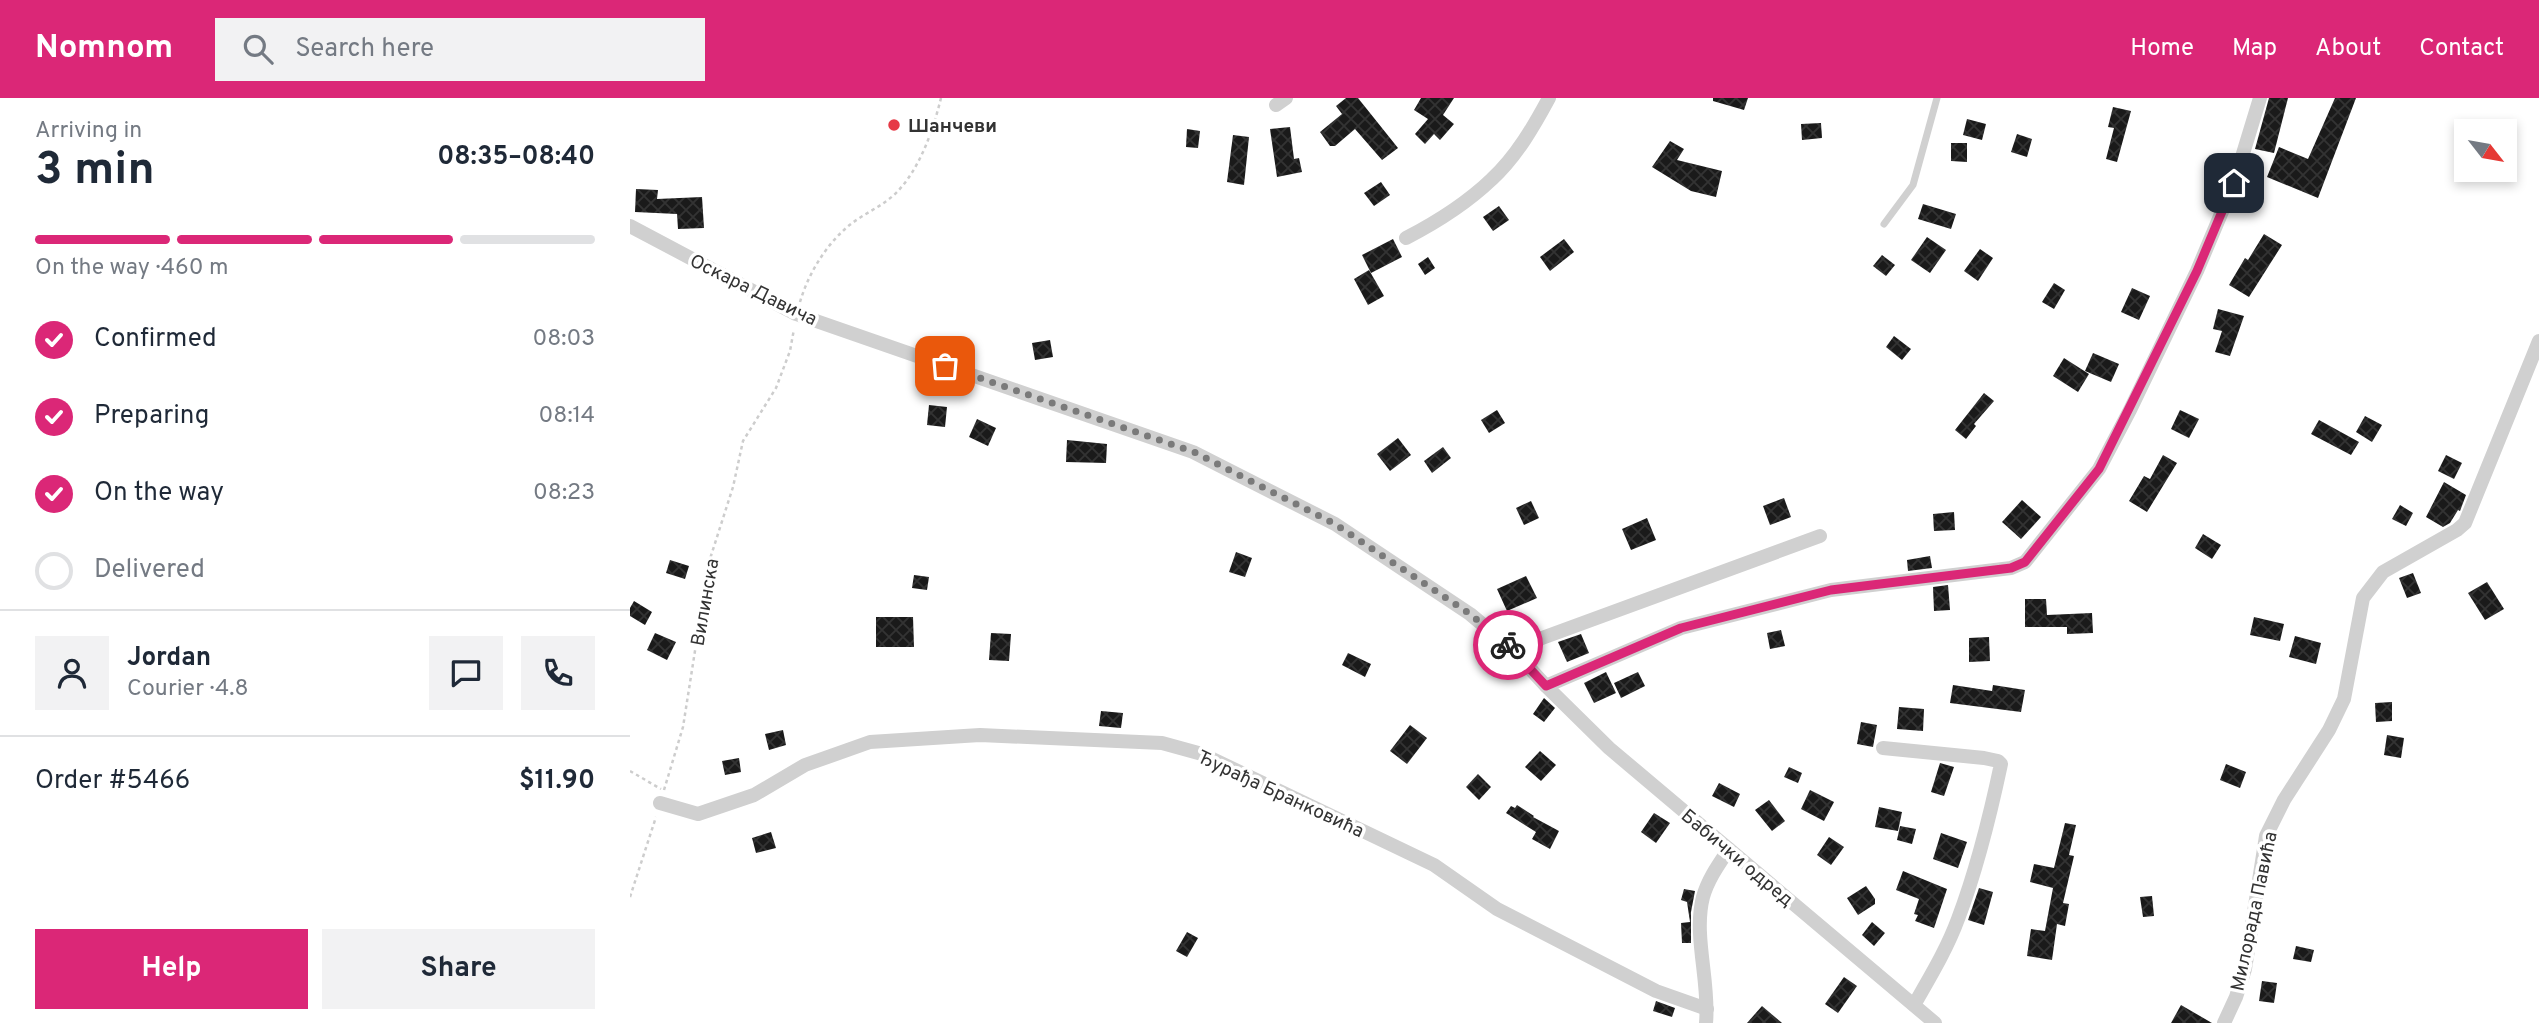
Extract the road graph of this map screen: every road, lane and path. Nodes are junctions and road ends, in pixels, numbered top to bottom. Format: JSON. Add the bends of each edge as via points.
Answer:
{"nodes":[{"id":1,"x":941,"y":98,"type":"edge"},
{"id":2,"x":1549,"y":98,"type":"edge"},
{"id":3,"x":1937,"y":98,"type":"edge"},
{"id":4,"x":2260,"y":98,"type":"edge"},
{"id":5,"x":1884,"y":224,"type":"dead end"},
{"id":6,"x":630,"y":226,"type":"edge"},
{"id":7,"x":1406,"y":238,"type":"dead end"},
{"id":8,"x":796,"y":314,"type":"junction"},
{"id":9,"x":2539,"y":341,"type":"edge"},
{"id":10,"x":1820,"y":536,"type":"dead end"},
{"id":11,"x":1512,"y":649,"type":"junction"},
{"id":12,"x":1546,"y":686,"type":"junction"},
{"id":13,"x":1883,"y":748,"type":"dead end"},
{"id":14,"x":630,"y":771,"type":"edge"},
{"id":15,"x":662,"y":797,"type":"junction"},
{"id":16,"x":1729,"y":849,"type":"junction"},
{"id":17,"x":630,"y":897,"type":"edge"},
{"id":18,"x":1914,"y":1005,"type":"junction"},
{"id":19,"x":1707,"y":1016,"type":"edge"},
{"id":20,"x":1935,"y":1023,"type":"edge"},
{"id":21,"x":2224,"y":1023,"type":"edge"}],
"edges":[{"from":1,"to":8,"type":"path","name":"Вилинска","via":[[909,179],[845,229],[820,257]]},
{"from":2,"to":7,"type":"street","via":[[1494,178],[1439,221]]},
{"from":3,"to":5,"type":"lane","via":[[1913,185]]},
{"from":4,"to":12,"type":"street","via":[[2234,183],[2130,410],[2099,469],[2025,562],[2011,568],[1831,590],[1681,628]]},
{"from":6,"to":8,"type":"street","name":"Оскара Давича"},
{"from":8,"to":11,"type":"street","name":"Оскара Давича","via":[[1194,452],[1335,524],[1470,614]]},
{"from":8,"to":15,"type":"path","name":"Вилинска","via":[[790,351],[776,388],[743,442],[709,562],[684,726]]},
{"from":9,"to":21,"type":"street","name":"Милорада Павића","via":[[2465,523],[2383,572],[2364,598],[2344,699],[2266,836],[2245,969]]},
{"from":10,"to":11,"type":"street"},
{"from":11,"to":12,"type":"street","name":"Оскара Давича"},
{"from":12,"to":16,"type":"street","name":"Бабички одред","via":[[1609,748]]},
{"from":13,"to":18,"type":"street","via":[[1984,758],[2001,764],[1958,920]]},
{"from":14,"to":15,"type":"path"},
{"from":15,"to":17,"type":"path","name":"Вилинска"},
{"from":15,"to":19,"type":"street","name":"Ђурађа Бранковића","via":[[698,814],[754,795],[805,765],[870,742],[980,735],[1162,743],[1202,754],[1434,865],[1497,909]]},
{"from":16,"to":18,"type":"street","name":"Бабички одред"},
{"from":16,"to":19,"type":"street","via":[[1707,886],[1700,910]]},
{"from":18,"to":20,"type":"street","name":"Бабички одред"}]}
